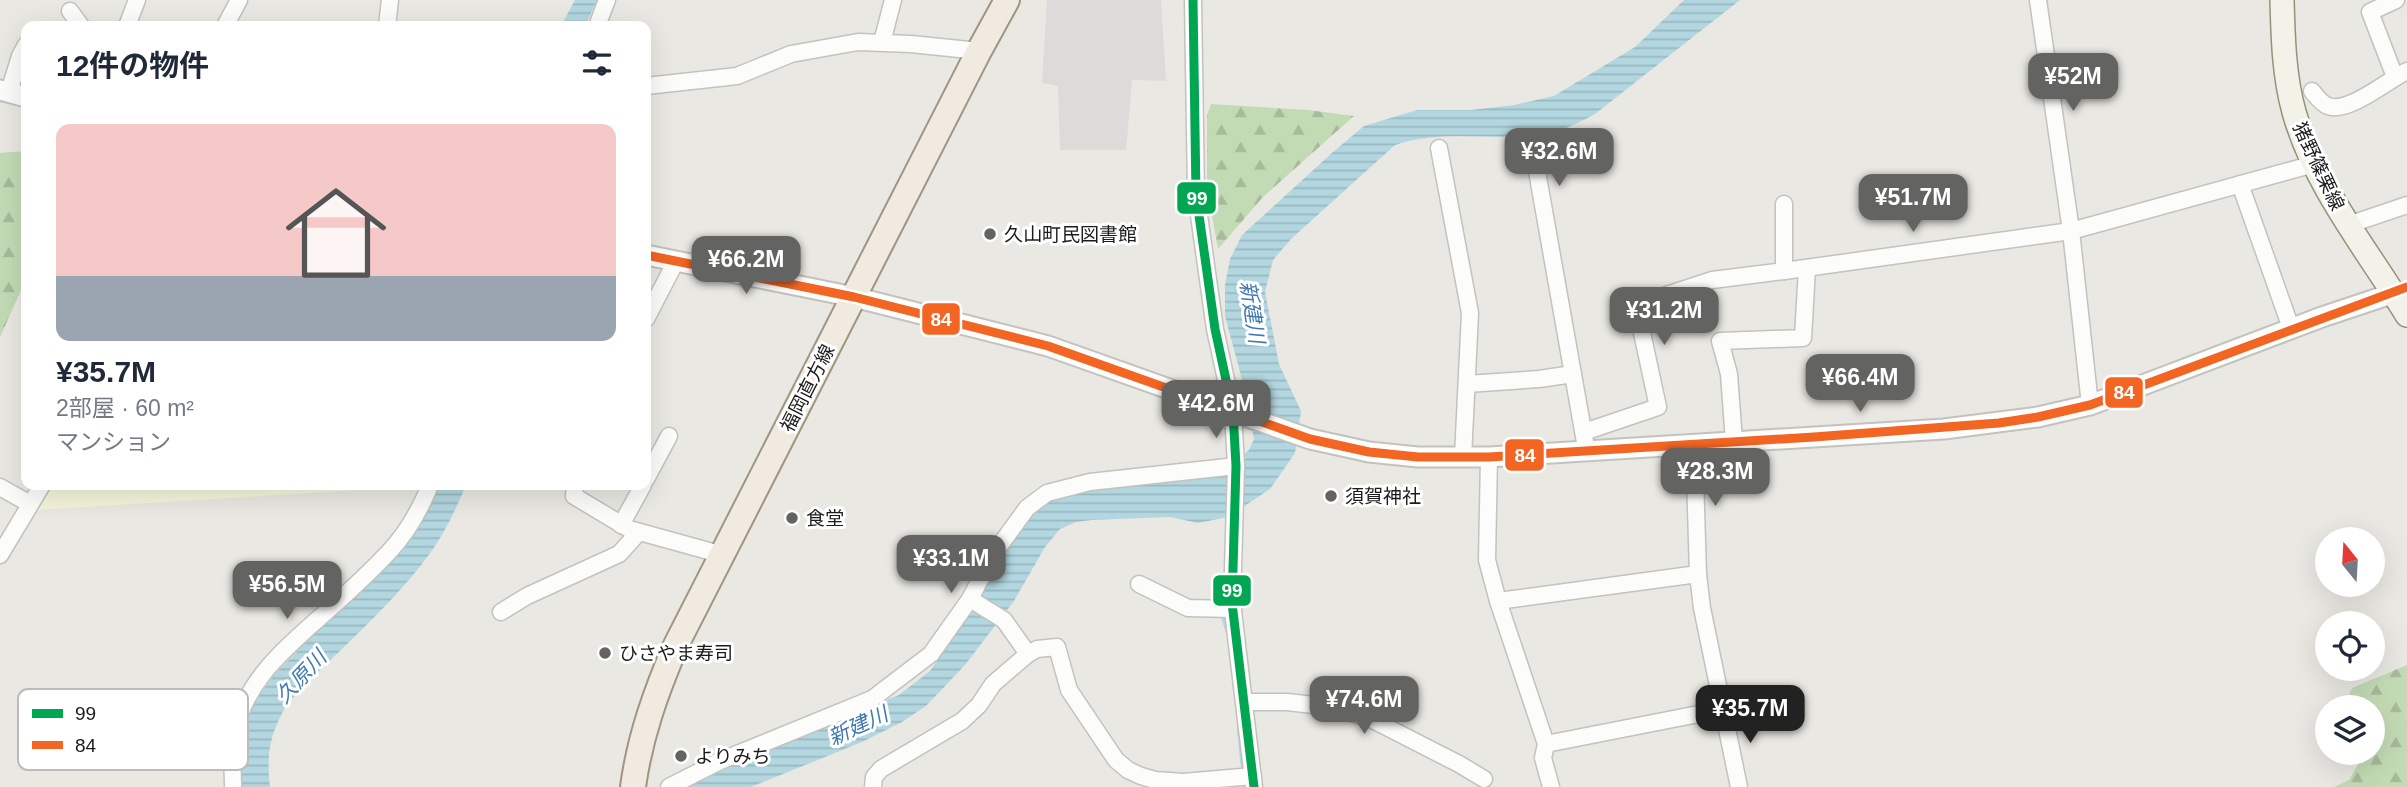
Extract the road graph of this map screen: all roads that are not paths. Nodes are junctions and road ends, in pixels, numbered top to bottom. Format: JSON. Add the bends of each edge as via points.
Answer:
{"nodes":[{"id":1,"x":137,"y":0,"type":"edge"},
{"id":2,"x":239,"y":0,"type":"edge"},
{"id":3,"x":390,"y":0,"type":"edge"},
{"id":4,"x":607,"y":0,"type":"edge"},
{"id":5,"x":893,"y":0,"type":"edge"},
{"id":6,"x":1007,"y":0,"type":"edge"},
{"id":7,"x":1193,"y":0,"type":"edge"},
{"id":8,"x":2038,"y":0,"type":"edge"},
{"id":9,"x":2281,"y":0,"type":"edge"},
{"id":10,"x":2396,"y":0,"type":"edge"},
{"id":11,"x":71,"y":11,"type":"dead end"},
{"id":12,"x":78,"y":21,"type":"edge"},
{"id":13,"x":129,"y":21,"type":"edge"},
{"id":14,"x":228,"y":21,"type":"edge"},
{"id":15,"x":388,"y":21,"type":"edge"},
{"id":16,"x":599,"y":21,"type":"edge"},
{"id":17,"x":882,"y":42,"type":"junction"},
{"id":18,"x":979,"y":51,"type":"junction"},
{"id":19,"x":21,"y":54,"type":"edge"},
{"id":20,"x":2401,"y":74,"type":"edge"},
{"id":21,"x":651,"y":85,"type":"edge"},
{"id":22,"x":2312,"y":91,"type":"dead end"},
{"id":23,"x":12,"y":93,"type":"edge"},
{"id":24,"x":1532,"y":143,"type":"dead end"},
{"id":25,"x":1439,"y":148,"type":"dead end"},
{"id":26,"x":2314,"y":164,"type":"junction"},
{"id":27,"x":2240,"y":184,"type":"junction"},
{"id":28,"x":1784,"y":204,"type":"dead end"},
{"id":29,"x":2407,"y":205,"type":"edge"},
{"id":30,"x":2348,"y":225,"type":"junction"},
{"id":31,"x":2071,"y":231,"type":"junction"},
{"id":32,"x":651,"y":256,"type":"edge"},
{"id":33,"x":676,"y":261,"type":"junction"},
{"id":34,"x":1807,"y":268,"type":"junction"},
{"id":35,"x":1784,"y":271,"type":"junction"},
{"id":36,"x":2400,"y":290,"type":"edge"},
{"id":37,"x":854,"y":297,"type":"junction"},
{"id":38,"x":651,"y":309,"type":"edge"},
{"id":39,"x":2407,"y":315,"type":"edge"},
{"id":40,"x":2291,"y":328,"type":"junction"},
{"id":41,"x":1573,"y":374,"type":"junction"},
{"id":42,"x":1467,"y":384,"type":"junction"},
{"id":43,"x":2090,"y":405,"type":"junction"},
{"id":44,"x":1233,"y":412,"type":"junction"},
{"id":45,"x":669,"y":436,"type":"dead end"},
{"id":46,"x":1734,"y":441,"type":"junction"},
{"id":47,"x":1585,"y":442,"type":"junction"},
{"id":48,"x":1694,"y":443,"type":"junction"},
{"id":49,"x":1463,"y":457,"type":"junction"},
{"id":50,"x":1489,"y":457,"type":"junction"},
{"id":51,"x":1236,"y":466,"type":"junction"},
{"id":52,"x":651,"y":470,"type":"edge"},
{"id":53,"x":0,"y":487,"type":"edge"},
{"id":54,"x":39,"y":490,"type":"edge"},
{"id":55,"x":428,"y":490,"type":"edge"},
{"id":56,"x":575,"y":490,"type":"edge"},
{"id":57,"x":640,"y":490,"type":"edge"},
{"id":58,"x":30,"y":504,"type":"junction"},
{"id":59,"x":621,"y":525,"type":"junction"},
{"id":60,"x":639,"y":532,"type":"junction"},
{"id":61,"x":0,"y":555,"type":"edge"},
{"id":62,"x":723,"y":555,"type":"junction"},
{"id":63,"x":1698,"y":574,"type":"junction"},
{"id":64,"x":1139,"y":584,"type":"dead end"},
{"id":65,"x":971,"y":599,"type":"junction"},
{"id":66,"x":1498,"y":601,"type":"junction"},
{"id":67,"x":1233,"y":609,"type":"junction"},
{"id":68,"x":501,"y":612,"type":"dead end"},
{"id":69,"x":1028,"y":654,"type":"junction"},
{"id":70,"x":248,"y":697,"type":"edge"},
{"id":71,"x":1246,"y":702,"type":"junction"},
{"id":72,"x":1724,"y":709,"type":"junction"},
{"id":73,"x":1546,"y":744,"type":"junction"},
{"id":74,"x":1484,"y":779,"type":"dead end"},
{"id":75,"x":1254,"y":782,"type":"edge"},
{"id":76,"x":633,"y":787,"type":"edge"},
{"id":77,"x":669,"y":787,"type":"edge"},
{"id":78,"x":873,"y":787,"type":"edge"},
{"id":79,"x":1551,"y":787,"type":"edge"},
{"id":80,"x":1739,"y":787,"type":"edge"}],
"edges":[{"from":1,"to":13,"type":"street"},
{"from":2,"to":14,"type":"street"},
{"from":3,"to":15,"type":"street"},
{"from":4,"to":16,"type":"street"},
{"from":5,"to":17,"type":"street"},
{"from":6,"to":18,"type":"main road","name":"福岡直方線"},
{"from":7,"to":44,"type":"street","via":[[1196,194],[1215,329]]},
{"from":8,"to":31,"type":"street"},
{"from":9,"to":26,"type":"main road","name":"猪野篠栗線","via":[[2286,75],[2294,113]]},
{"from":10,"to":20,"type":"street","via":[[2370,12]]},
{"from":11,"to":12,"type":"street"},
{"from":17,"to":18,"type":"street"},
{"from":17,"to":21,"type":"street","via":[[791,54],[737,76]]},
{"from":18,"to":37,"type":"main road","name":"福岡直方線"},
{"from":19,"to":23,"type":"street"},
{"from":20,"to":22,"type":"street","via":[[2341,108],[2326,106]]},
{"from":24,"to":41,"type":"street"},
{"from":25,"to":42,"type":"street","via":[[1470,313]]},
{"from":26,"to":27,"type":"street"},
{"from":26,"to":30,"type":"main road","name":"猪野篠栗線"},
{"from":27,"to":31,"type":"street"},
{"from":27,"to":40,"type":"street"},
{"from":28,"to":35,"type":"street"},
{"from":29,"to":30,"type":"street"},
{"from":30,"to":36,"type":"main road","name":"猪野篠栗線"},
{"from":31,"to":34,"type":"street"},
{"from":31,"to":43,"type":"street"},
{"from":32,"to":33,"type":"street"},
{"from":33,"to":37,"type":"street"},
{"from":33,"to":38,"type":"street"},
{"from":34,"to":35,"type":"street"},
{"from":34,"to":46,"type":"street","via":[[1803,338],[1720,341]]},
{"from":35,"to":47,"type":"street","via":[[1712,280],[1636,306],[1658,407]]},
{"from":36,"to":39,"type":"main road","name":"猪野篠栗線"},
{"from":36,"to":40,"type":"street"},
{"from":37,"to":44,"type":"street","via":[[1048,346]]},
{"from":37,"to":62,"type":"main road","name":"福岡直方線"},
{"from":40,"to":43,"type":"street"},
{"from":41,"to":42,"type":"street"},
{"from":41,"to":47,"type":"street"},
{"from":42,"to":49,"type":"street"},
{"from":43,"to":46,"type":"street","via":[[1944,429]]},
{"from":44,"to":49,"type":"street","via":[[1310,439],[1369,452]]},
{"from":44,"to":51,"type":"street"},
{"from":45,"to":52,"type":"street"},
{"from":46,"to":48,"type":"street"},
{"from":47,"to":48,"type":"street"},
{"from":47,"to":50,"type":"street"},
{"from":48,"to":63,"type":"street"},
{"from":49,"to":50,"type":"street"},
{"from":50,"to":66,"type":"street","via":[[1488,559]]},
{"from":51,"to":65,"type":"street","via":[[1090,482],[1047,493],[1027,508],[992,556]]},
{"from":51,"to":67,"type":"street"},
{"from":53,"to":58,"type":"street"},
{"from":54,"to":58,"type":"street"},
{"from":55,"to":70,"type":"street","via":[[390,551],[290,642],[261,674]]},
{"from":56,"to":59,"type":"street","via":[[574,496]]},
{"from":57,"to":59,"type":"street"},
{"from":58,"to":61,"type":"street"},
{"from":59,"to":60,"type":"street"},
{"from":60,"to":62,"type":"street"},
{"from":60,"to":68,"type":"street","via":[[619,554]]},
{"from":62,"to":76,"type":"main road","name":"福岡直方線","via":[[656,691]]},
{"from":63,"to":66,"type":"street"},
{"from":63,"to":72,"type":"street"},
{"from":64,"to":67,"type":"street","via":[[1188,608]]},
{"from":65,"to":69,"type":"street","via":[[1004,620]]},
{"from":65,"to":77,"type":"street","via":[[931,654],[872,699],[720,761]]},
{"from":66,"to":73,"type":"street"},
{"from":67,"to":71,"type":"street"},
{"from":69,"to":75,"type":"street","via":[[1058,647],[1069,690],[1116,760],[1128,770],[1155,780]]},
{"from":69,"to":78,"type":"street","via":[[993,684],[962,721],[881,769]]},
{"from":71,"to":74,"type":"street","via":[[1323,706],[1367,717]]},
{"from":71,"to":75,"type":"street"},
{"from":72,"to":73,"type":"street"},
{"from":72,"to":80,"type":"street"},
{"from":73,"to":79,"type":"street","via":[[1543,758]]}]}
